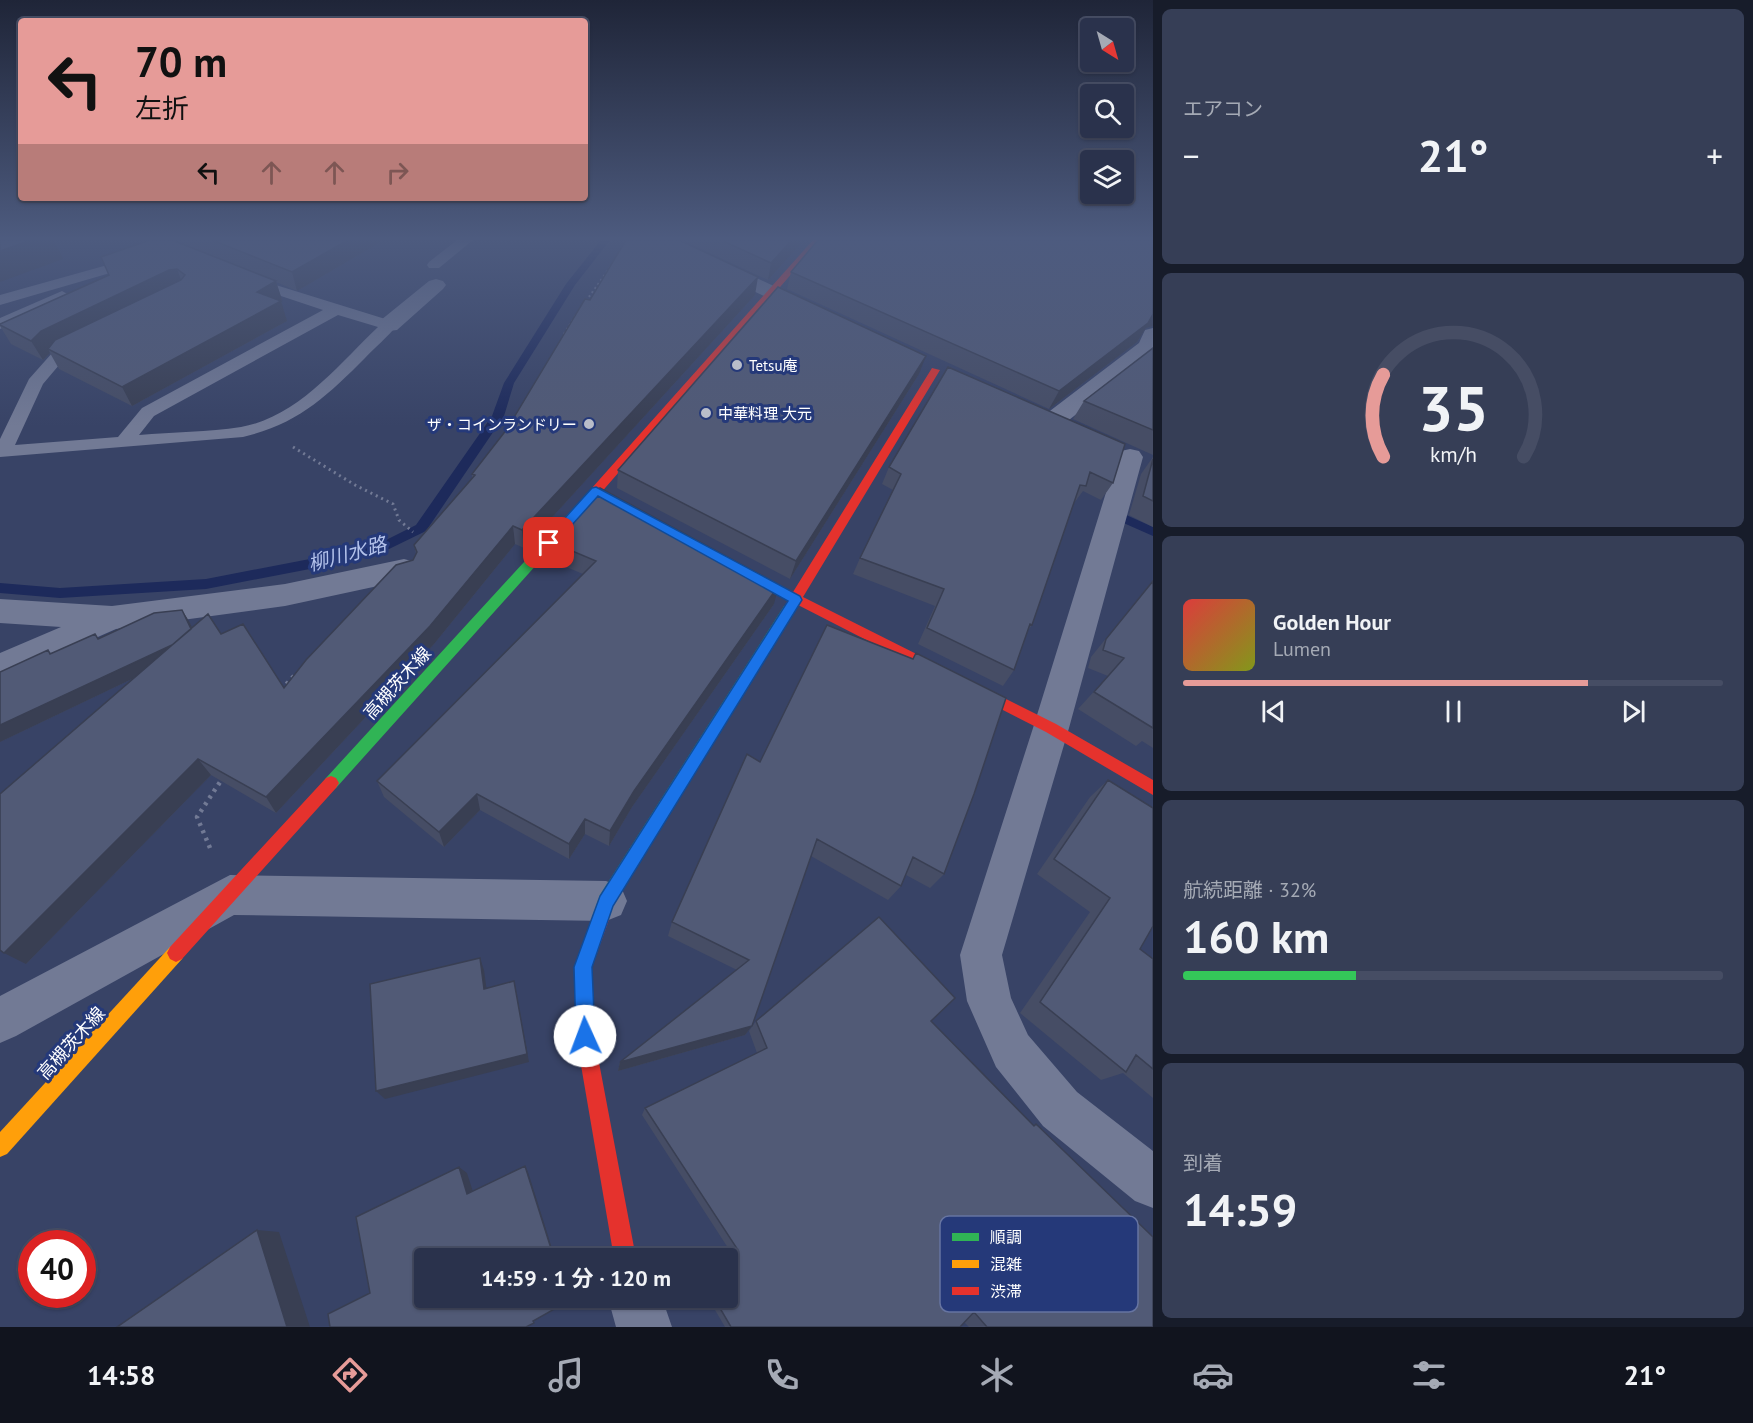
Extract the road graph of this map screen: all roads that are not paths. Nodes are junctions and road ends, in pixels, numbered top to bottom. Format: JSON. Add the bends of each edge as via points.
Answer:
{"nodes":[{"id":1,"x":47,"y":302,"type":"edge"},
{"id":2,"x":310,"y":302,"type":"edge"},
{"id":3,"x":415,"y":302,"type":"edge"},
{"id":4,"x":762,"y":302,"type":"edge"},
{"id":5,"x":791,"y":302,"type":"edge"},
{"id":6,"x":335,"y":310,"type":"junction"},
{"id":7,"x":822,"y":317,"type":"edge"},
{"id":8,"x":0,"y":324,"type":"edge"},
{"id":9,"x":389,"y":325,"type":"junction"},
{"id":10,"x":100,"y":334,"type":"edge"},
{"id":11,"x":1153,"y":335,"type":"edge"},
{"id":12,"x":935,"y":370,"type":"dead end"},
{"id":13,"x":1050,"y":422,"type":"edge"},
{"id":14,"x":124,"y":442,"type":"junction"},
{"id":15,"x":1131,"y":458,"type":"edge"},
{"id":16,"x":404,"y":570,"type":"edge"},
{"id":17,"x":764,"y":582,"type":"edge"},
{"id":18,"x":796,"y":600,"type":"junction"},
{"id":19,"x":0,"y":611,"type":"edge"},
{"id":20,"x":112,"y":618,"type":"junction"},
{"id":21,"x":0,"y":667,"type":"edge"},
{"id":22,"x":1051,"y":728,"type":"junction"},
{"id":23,"x":1153,"y":788,"type":"edge"},
{"id":24,"x":230,"y":895,"type":"junction"},
{"id":25,"x":606,"y":902,"type":"junction"},
{"id":26,"x":0,"y":1020,"type":"edge"},
{"id":27,"x":0,"y":1147,"type":"edge"},
{"id":28,"x":1153,"y":1183,"type":"edge"},
{"id":29,"x":623,"y":1248,"type":"edge"},
{"id":30,"x":638,"y":1308,"type":"edge"},
{"id":31,"x":644,"y":1327,"type":"edge"}],
"edges":[{"from":1,"to":8,"type":"lane"},
{"from":2,"to":6,"type":"lane"},
{"from":3,"to":9,"type":"street"},
{"from":4,"to":24,"type":"main road","name":"高槻茨木線","via":[[602,494]]},
{"from":5,"to":7,"type":"street"},
{"from":6,"to":9,"type":"lane"},
{"from":6,"to":14,"type":"lane","via":[[148,412]]},
{"from":9,"to":14,"type":"lane","via":[[316,393],[265,425],[243,432]]},
{"from":10,"to":14,"type":"lane","via":[[58,355],[35,383],[3,452]]},
{"from":11,"to":13,"type":"street","via":[[1149,346]]},
{"from":12,"to":18,"type":"main road"},
{"from":15,"to":22,"type":"street"},
{"from":16,"to":20,"type":"street","via":[[285,595]]},
{"from":17,"to":18,"type":"main road"},
{"from":18,"to":22,"type":"main road"},
{"from":18,"to":25,"type":"main road"},
{"from":19,"to":20,"type":"street"},
{"from":20,"to":21,"type":"street"},
{"from":22,"to":23,"type":"main road"},
{"from":22,"to":28,"type":"street","via":[[981,955],[989,1001],[1012,1051],[1060,1109]]},
{"from":24,"to":25,"type":"street"},
{"from":24,"to":26,"type":"street"},
{"from":24,"to":27,"type":"main road","name":"高槻茨木線"},
{"from":25,"to":29,"type":"main road","via":[[583,967],[585,1036]]},
{"from":30,"to":31,"type":"street"}]}
